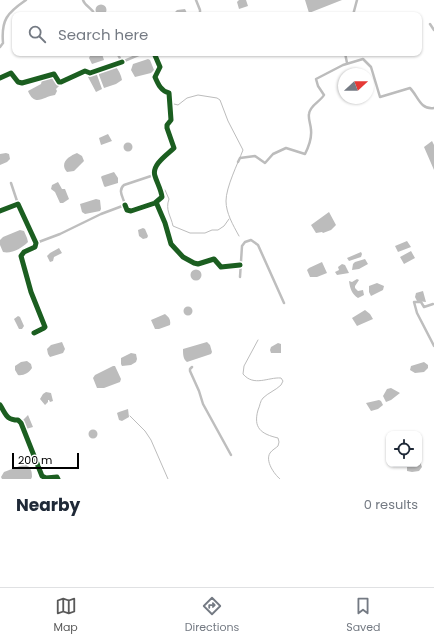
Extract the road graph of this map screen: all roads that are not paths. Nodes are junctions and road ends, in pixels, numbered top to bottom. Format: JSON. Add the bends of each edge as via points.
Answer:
{"nodes":[{"id":1,"x":26,"y":0,"type":"edge"},
{"id":2,"x":83,"y":0,"type":"edge"},
{"id":3,"x":196,"y":0,"type":"edge"},
{"id":4,"x":94,"y":12,"type":"edge"},
{"id":5,"x":200,"y":12,"type":"edge"},
{"id":6,"x":430,"y":24,"type":"dead end"},
{"id":7,"x":434,"y":30,"type":"edge"},
{"id":8,"x":0,"y":47,"type":"edge"},
{"id":9,"x":119,"y":56,"type":"edge"},
{"id":10,"x":136,"y":56,"type":"edge"},
{"id":11,"x":155,"y":56,"type":"edge"},
{"id":12,"x":122,"y":62,"type":"junction"},
{"id":13,"x":0,"y":78,"type":"edge"},
{"id":14,"x":154,"y":175,"type":"junction"},
{"id":15,"x":11,"y":183,"type":"dead end"},
{"id":16,"x":156,"y":202,"type":"junction"},
{"id":17,"x":18,"y":204,"type":"junction"},
{"id":18,"x":125,"y":205,"type":"junction"},
{"id":19,"x":0,"y":211,"type":"edge"},
{"id":20,"x":36,"y":243,"type":"junction"},
{"id":21,"x":240,"y":265,"type":"junction"},
{"id":22,"x":240,"y":277,"type":"dead end"},
{"id":23,"x":284,"y":303,"type":"dead end"},
{"id":24,"x":433,"y":304,"type":"dead end"},
{"id":25,"x":34,"y":333,"type":"dead end"},
{"id":26,"x":434,"y":346,"type":"edge"},
{"id":27,"x":192,"y":367,"type":"dead end"},
{"id":28,"x":0,"y":405,"type":"edge"},
{"id":29,"x":231,"y":455,"type":"dead end"},
{"id":30,"x":58,"y":479,"type":"edge"}],
"edges":[{"from":1,"to":8,"type":"street","via":[[7,16],[3,26],[3,43]]},
{"from":2,"to":4,"type":"street"},
{"from":3,"to":5,"type":"street"},
{"from":6,"to":7,"type":"street"},
{"from":9,"to":12,"type":"street"},
{"from":10,"to":12,"type":"street"},
{"from":11,"to":14,"type":"street","via":[[160,67],[155,78],[164,92],[169,93],[171,120],[167,128],[174,148],[162,159],[154,170]]},
{"from":12,"to":13,"type":"street","via":[[90,73],[85,71],[61,82],[54,74],[22,83],[11,73]]},
{"from":14,"to":16,"type":"street","via":[[162,191],[162,197]]},
{"from":14,"to":18,"type":"street","via":[[121,187],[120,192]]},
{"from":15,"to":17,"type":"street"},
{"from":16,"to":18,"type":"street","via":[[129,211]]},
{"from":16,"to":21,"type":"street","via":[[171,244],[183,257],[198,264],[214,259],[221,267]]},
{"from":17,"to":19,"type":"street"},
{"from":17,"to":20,"type":"street"},
{"from":18,"to":20,"type":"street"},
{"from":20,"to":25,"type":"street","via":[[35,248],[21,256],[31,292],[45,327]]},
{"from":21,"to":22,"type":"street"},
{"from":21,"to":23,"type":"street","via":[[243,244],[251,240],[256,242]]},
{"from":24,"to":26,"type":"street","via":[[424,307],[421,302],[414,302]]},
{"from":27,"to":29,"type":"street","via":[[190,371],[203,404]]},
{"from":28,"to":30,"type":"street","via":[[9,418],[21,423],[42,476],[53,476]]}]}
